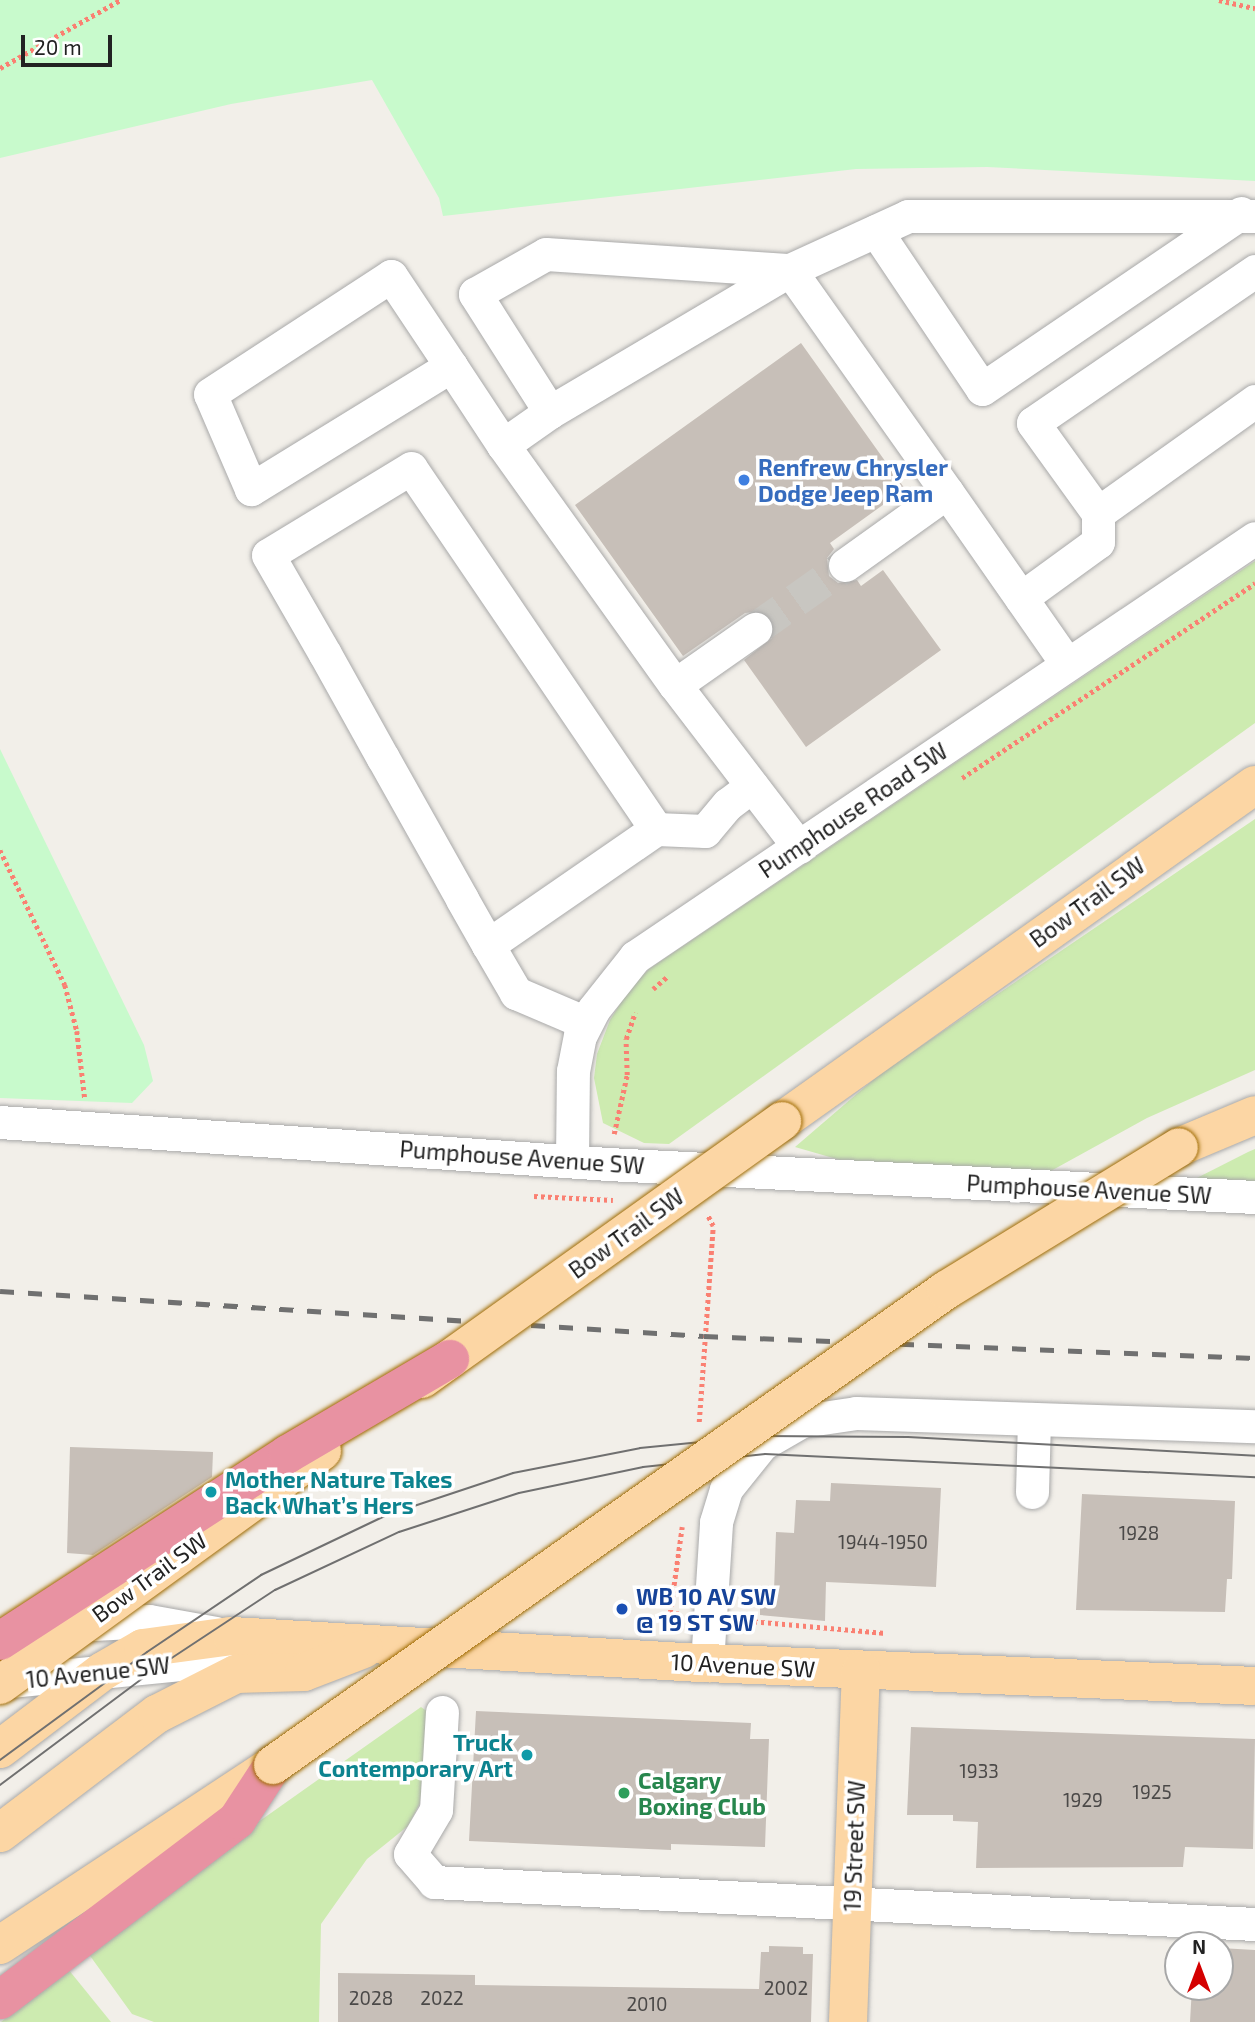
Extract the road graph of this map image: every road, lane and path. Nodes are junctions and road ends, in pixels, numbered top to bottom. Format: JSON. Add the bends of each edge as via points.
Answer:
{"nodes":[{"id":1,"x":120,"y":0,"type":"edge"},
{"id":2,"x":1219,"y":0,"type":"edge"},
{"id":3,"x":1255,"y":8,"type":"edge"},
{"id":4,"x":0,"y":68,"type":"edge"},
{"id":5,"x":1248,"y":215,"type":"edge"},
{"id":6,"x":876,"y":231,"type":"junction"},
{"id":7,"x":789,"y":270,"type":"junction"},
{"id":8,"x":1255,"y":271,"type":"edge"},
{"id":9,"x":451,"y":366,"type":"junction"},
{"id":10,"x":1255,"y":401,"type":"edge"},
{"id":11,"x":550,"y":412,"type":"junction"},
{"id":12,"x":503,"y":444,"type":"junction"},
{"id":13,"x":947,"y":492,"type":"junction"},
{"id":14,"x":1098,"y":513,"type":"junction"},
{"id":15,"x":1255,"y":538,"type":"edge"},
{"id":16,"x":845,"y":565,"type":"tunnel mouth"},
{"id":17,"x":1255,"y":583,"type":"edge"},
{"id":18,"x":1021,"y":598,"type":"junction"},
{"id":19,"x":755,"y":629,"type":"tunnel mouth"},
{"id":20,"x":1067,"y":664,"type":"junction"},
{"id":21,"x":675,"y":685,"type":"junction"},
{"id":22,"x":954,"y":783,"type":"dead end"},
{"id":23,"x":1255,"y":785,"type":"edge"},
{"id":24,"x":752,"y":786,"type":"junction"},
{"id":25,"x":656,"y":829,"type":"junction"},
{"id":26,"x":799,"y":846,"type":"junction"},
{"id":27,"x":0,"y":850,"type":"edge"},
{"id":28,"x":488,"y":945,"type":"junction"},
{"id":29,"x":675,"y":970,"type":"dead end"},
{"id":30,"x":643,"y":998,"type":"dead end"},
{"id":31,"x":636,"y":1010,"type":"dead end"},
{"id":32,"x":586,"y":1023,"type":"junction"},
{"id":33,"x":1255,"y":1115,"type":"edge"},
{"id":34,"x":0,"y":1122,"type":"edge"},
{"id":35,"x":82,"y":1130,"type":"junction"},
{"id":36,"x":614,"y":1134,"type":"dead end"},
{"id":37,"x":572,"y":1161,"type":"junction"},
{"id":38,"x":1255,"y":1197,"type":"edge"},
{"id":39,"x":703,"y":1207,"type":"dead end"},
{"id":40,"x":450,"y":1359,"type":"junction"},
{"id":41,"x":1034,"y":1419,"type":"junction"},
{"id":42,"x":1255,"y":1426,"type":"edge"},
{"id":43,"x":698,"y":1431,"type":"dead end"},
{"id":44,"x":1032,"y":1492,"type":"dead end"},
{"id":45,"x":683,"y":1522,"type":"dead end"},
{"id":46,"x":709,"y":1617,"type":"junction"},
{"id":47,"x":0,"y":1631,"type":"edge"},
{"id":48,"x":887,"y":1633,"type":"dead end"},
{"id":49,"x":0,"y":1641,"type":"edge"},
{"id":50,"x":168,"y":1642,"type":"junction"},
{"id":51,"x":375,"y":1644,"type":"junction"},
{"id":52,"x":706,"y":1663,"type":"junction"},
{"id":53,"x":861,"y":1670,"type":"junction"},
{"id":54,"x":103,"y":1671,"type":"junction"},
{"id":55,"x":0,"y":1684,"type":"edge"},
{"id":56,"x":1255,"y":1686,"type":"edge"},
{"id":57,"x":0,"y":1699,"type":"edge"},
{"id":58,"x":442,"y":1712,"type":"dead end"},
{"id":59,"x":157,"y":1714,"type":"junction"},
{"id":60,"x":0,"y":1749,"type":"edge"},
{"id":61,"x":273,"y":1765,"type":"junction"},
{"id":62,"x":0,"y":1833,"type":"edge"},
{"id":63,"x":852,"y":1903,"type":"junction"},
{"id":64,"x":1255,"y":1924,"type":"edge"},
{"id":65,"x":0,"y":1945,"type":"edge"},
{"id":66,"x":0,"y":2000,"type":"edge"},
{"id":67,"x":848,"y":2022,"type":"edge"}],
"edges":[{"from":1,"to":4,"type":"path"},
{"from":2,"to":3,"type":"path"},
{"from":5,"to":6,"type":"street","via":[[908,216]]},
{"from":5,"to":6,"type":"street","via":[[982,389]]},
{"from":6,"to":7,"type":"street"},
{"from":7,"to":11,"type":"street"},
{"from":7,"to":11,"type":"street","via":[[546,254],[475,294]]},
{"from":7,"to":13,"type":"street"},
{"from":8,"to":14,"type":"street","via":[[1033,423]]},
{"from":9,"to":9,"type":"street","via":[[391,276],[210,394],[251,489]]},
{"from":9,"to":12,"type":"street"},
{"from":10,"to":14,"type":"street"},
{"from":11,"to":12,"type":"street"},
{"from":12,"to":21,"type":"street"},
{"from":13,"to":16,"type":"street"},
{"from":13,"to":18,"type":"street"},
{"from":14,"to":18,"type":"street","via":[[1098,542]]},
{"from":15,"to":20,"type":"street","name":"Pumphouse Road SW"},
{"from":17,"to":22,"type":"path"},
{"from":18,"to":20,"type":"street"},
{"from":19,"to":21,"type":"street"},
{"from":20,"to":26,"type":"street","name":"Pumphouse Road SW"},
{"from":21,"to":24,"type":"street"},
{"from":23,"to":40,"type":"main road","name":"Bow Trail SW","bridge":true},
{"from":24,"to":25,"type":"street","via":[[728,803],[705,831]]},
{"from":24,"to":26,"type":"street"},
{"from":25,"to":28,"type":"street"},
{"from":25,"to":28,"type":"street","via":[[411,468],[268,555]]},
{"from":26,"to":32,"type":"street","name":"Pumphouse Road SW","via":[[635,957],[612,982]]},
{"from":27,"to":35,"type":"path","via":[[65,985],[77,1031],[85,1099]]},
{"from":28,"to":32,"type":"street","via":[[516,993]]},
{"from":29,"to":30,"type":"path"},
{"from":31,"to":36,"type":"path","via":[[626,1039],[627,1075]]},
{"from":32,"to":37,"type":"street","name":"Pumphouse Road SW","via":[[573,1071]]},
{"from":33,"to":61,"type":"main road","bridge":true,"via":[[1179,1147],[946,1290]]},
{"from":34,"to":35,"type":"street","name":"Pumphouse Avenue SW"},
{"from":35,"to":37,"type":"street","name":"Pumphouse Avenue SW"},
{"from":37,"to":38,"type":"street","name":"Pumphouse Avenue SW"},
{"from":39,"to":43,"type":"path","via":[[713,1226]]},
{"from":40,"to":49,"type":"highway","bridge":true,"via":[[288,1454]]},
{"from":40,"to":55,"type":"main road","name":"Bow Trail SW","bridge":true},
{"from":41,"to":42,"type":"street"},
{"from":41,"to":44,"type":"street"},
{"from":41,"to":46,"type":"street","via":[[856,1413],[802,1421],[762,1444],[726,1489],[716,1521]]},
{"from":45,"to":46,"type":"path","via":[[670,1613]]},
{"from":46,"to":48,"type":"path"},
{"from":46,"to":52,"type":"street"},
{"from":47,"to":50,"type":"street","name":"10 Avenue SW"},
{"from":50,"to":51,"type":"main road","name":"10 Avenue SW","via":[[232,1636]]},
{"from":50,"to":54,"type":"main road","name":"10 Avenue SW","via":[[143,1648]]},
{"from":50,"to":59,"type":"main road","via":[[172,1693]]},
{"from":51,"to":52,"type":"main road","name":"10 Avenue SW"},
{"from":51,"to":59,"type":"main road","via":[[304,1672],[236,1674]]},
{"from":52,"to":53,"type":"main road","name":"10 Avenue SW"},
{"from":53,"to":56,"type":"main road","name":"10 Avenue SW"},
{"from":53,"to":63,"type":"main road","name":"19 Street SW"},
{"from":54,"to":55,"type":"street","name":"10 Avenue SW"},
{"from":54,"to":60,"type":"main road","name":"10 Avenue SW"},
{"from":57,"to":60,"type":"main road","via":[[8,1720]]},
{"from":58,"to":63,"type":"street","via":[[436,1810],[410,1854],[434,1882]]},
{"from":59,"to":62,"type":"main road"},
{"from":61,"to":65,"type":"main road"},
{"from":61,"to":66,"type":"highway","via":[[237,1820]]},
{"from":63,"to":64,"type":"street"},
{"from":63,"to":67,"type":"main road","name":"19 Street SW"}]}
